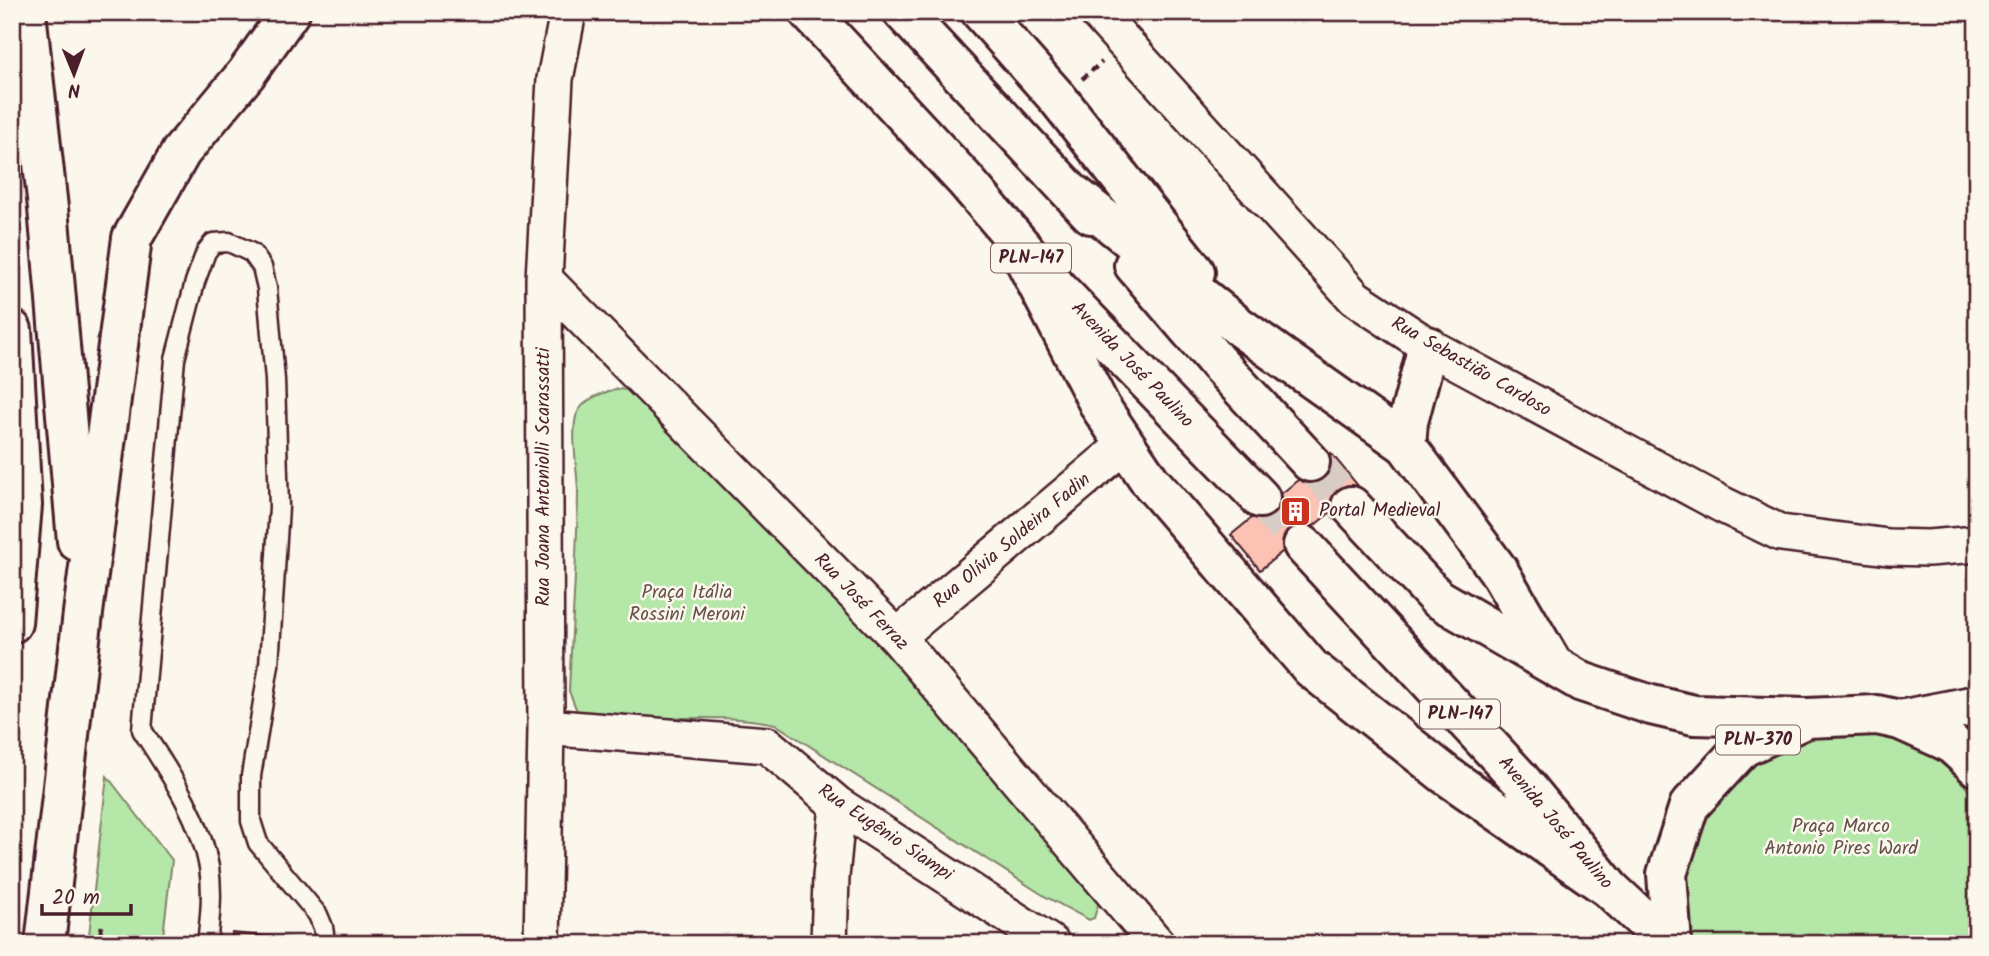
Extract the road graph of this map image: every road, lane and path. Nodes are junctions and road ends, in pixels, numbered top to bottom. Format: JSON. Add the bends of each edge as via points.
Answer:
{"nodes":[{"id":1,"x":26,"y":12,"type":"edge"},
{"id":2,"x":290,"y":12,"type":"edge"},
{"id":3,"x":568,"y":12,"type":"edge"},
{"id":4,"x":809,"y":12,"type":"edge"},
{"id":5,"x":903,"y":12,"type":"edge"},
{"id":6,"x":981,"y":12,"type":"edge"},
{"id":7,"x":1097,"y":12,"type":"edge"},
{"id":8,"x":1075,"y":195,"type":"junction"},
{"id":9,"x":1014,"y":239,"type":"junction"},
{"id":10,"x":544,"y":279,"type":"junction"},
{"id":11,"x":1238,"y":326,"type":"junction"},
{"id":12,"x":12,"y":330,"type":"edge"},
{"id":13,"x":1428,"y":346,"type":"junction"},
{"id":14,"x":1126,"y":444,"type":"junction"},
{"id":15,"x":1406,"y":444,"type":"junction"},
{"id":16,"x":1310,"y":462,"type":"tunnel mouth"},
{"id":17,"x":1260,"y":498,"type":"tunnel mouth"},
{"id":18,"x":1351,"y":506,"type":"tunnel mouth"},
{"id":19,"x":1977,"y":544,"type":"edge"},
{"id":20,"x":1303,"y":545,"type":"tunnel mouth"},
{"id":21,"x":83,"y":613,"type":"junction"},
{"id":22,"x":12,"y":623,"type":"edge"},
{"id":23,"x":897,"y":637,"type":"junction"},
{"id":24,"x":1552,"y":663,"type":"junction"},
{"id":25,"x":1977,"y":705,"type":"edge"},
{"id":26,"x":1807,"y":718,"type":"junction"},
{"id":27,"x":1900,"y":720,"type":"junction"},
{"id":28,"x":546,"y":727,"type":"junction"},
{"id":29,"x":1977,"y":767,"type":"edge"},
{"id":30,"x":838,"y":805,"type":"junction"},
{"id":31,"x":1610,"y":889,"type":"junction"},
{"id":32,"x":102,"y":926,"type":"dead end"},
{"id":33,"x":325,"y":941,"type":"dead end"},
{"id":34,"x":45,"y":944,"type":"edge"},
{"id":35,"x":99,"y":944,"type":"edge"},
{"id":36,"x":207,"y":944,"type":"edge"},
{"id":37,"x":542,"y":944,"type":"edge"},
{"id":38,"x":829,"y":944,"type":"edge"},
{"id":39,"x":1052,"y":944,"type":"edge"},
{"id":40,"x":1157,"y":944,"type":"edge"},
{"id":41,"x":1670,"y":944,"type":"edge"}],
"edges":[{"from":1,"to":21,"type":"main road"},
{"from":2,"to":21,"type":"main road","via":[[181,152],[132,238]]},
{"from":3,"to":10,"type":"street","name":"Rua Joana Antoniolli Scarassatti","via":[[555,79]]},
{"from":4,"to":9,"type":"main road","name":"Avenida José Paulino","number":"PLN-147"},
{"from":5,"to":8,"type":"main road"},
{"from":6,"to":11,"type":"main road","via":[[1059,100]]},
{"from":7,"to":13,"type":"street","name":"Rua Sebastião Cardoso","via":[[1355,298]]},
{"from":8,"to":11,"type":"main road"},
{"from":8,"to":16,"type":"main road","via":[[1217,362]]},
{"from":9,"to":14,"type":"main road","via":[[1101,408]]},
{"from":9,"to":17,"type":"main road","name":"Avenida José Paulino","number":"PLN-147"},
{"from":10,"to":23,"type":"street","name":"Rua José Ferraz"},
{"from":10,"to":28,"type":"street","name":"Rua Joana Antoniolli Scarassatti"},
{"from":11,"to":15,"type":"main road"},
{"from":12,"to":22,"type":"main road","via":[[22,505]]},
{"from":13,"to":15,"type":"main road"},
{"from":13,"to":19,"type":"street","name":"Rua Sebastião Cardoso","via":[[1781,533],[1888,547]]},
{"from":14,"to":23,"type":"street","name":"Rua Olívia Soldeira Fadin"},
{"from":14,"to":31,"type":"main road","via":[[1150,481],[1311,668],[1447,775]]},
{"from":15,"to":24,"type":"main road","via":[[1498,570]]},
{"from":18,"to":24,"type":"main road","via":[[1437,598]]},
{"from":20,"to":31,"type":"main road","name":"Avenida José Paulino","number":"PLN-147","via":[[1519,778]]},
{"from":21,"to":34,"type":"main road"},
{"from":23,"to":40,"type":"street","name":"Rua José Ferraz"},
{"from":24,"to":26,"type":"main road","via":[[1582,682],[1694,715]]},
{"from":25,"to":27,"type":"main road","number":"PLN-370"},
{"from":26,"to":27,"type":"main road","number":"PLN-370","via":[[1877,715]]},
{"from":26,"to":41,"type":"main road","number":"PLN-370","via":[[1737,751],[1689,806],[1667,874]]},
{"from":27,"to":29,"type":"main road","number":"PLN-370","via":[[1951,743]]},
{"from":28,"to":30,"type":"street","name":"Rua Eugênio Siampi","via":[[766,745]]},
{"from":28,"to":37,"type":"street","name":"Rua Joana Antoniolli Scarassatti"},
{"from":30,"to":38,"type":"street"},
{"from":30,"to":39,"type":"street","name":"Rua Eugênio Siampi"},
{"from":31,"to":41,"type":"main road","name":"Avenida José Paulino","number":"PLN-147"},
{"from":32,"to":35,"type":"path"},
{"from":33,"to":36,"type":"lane","via":[[318,915],[258,843],[251,821],[251,776],[269,665],[279,507],[275,380],[262,267],[242,246],[221,241],[206,252],[175,359],[142,730],[199,830],[209,868],[212,907]]}]}
